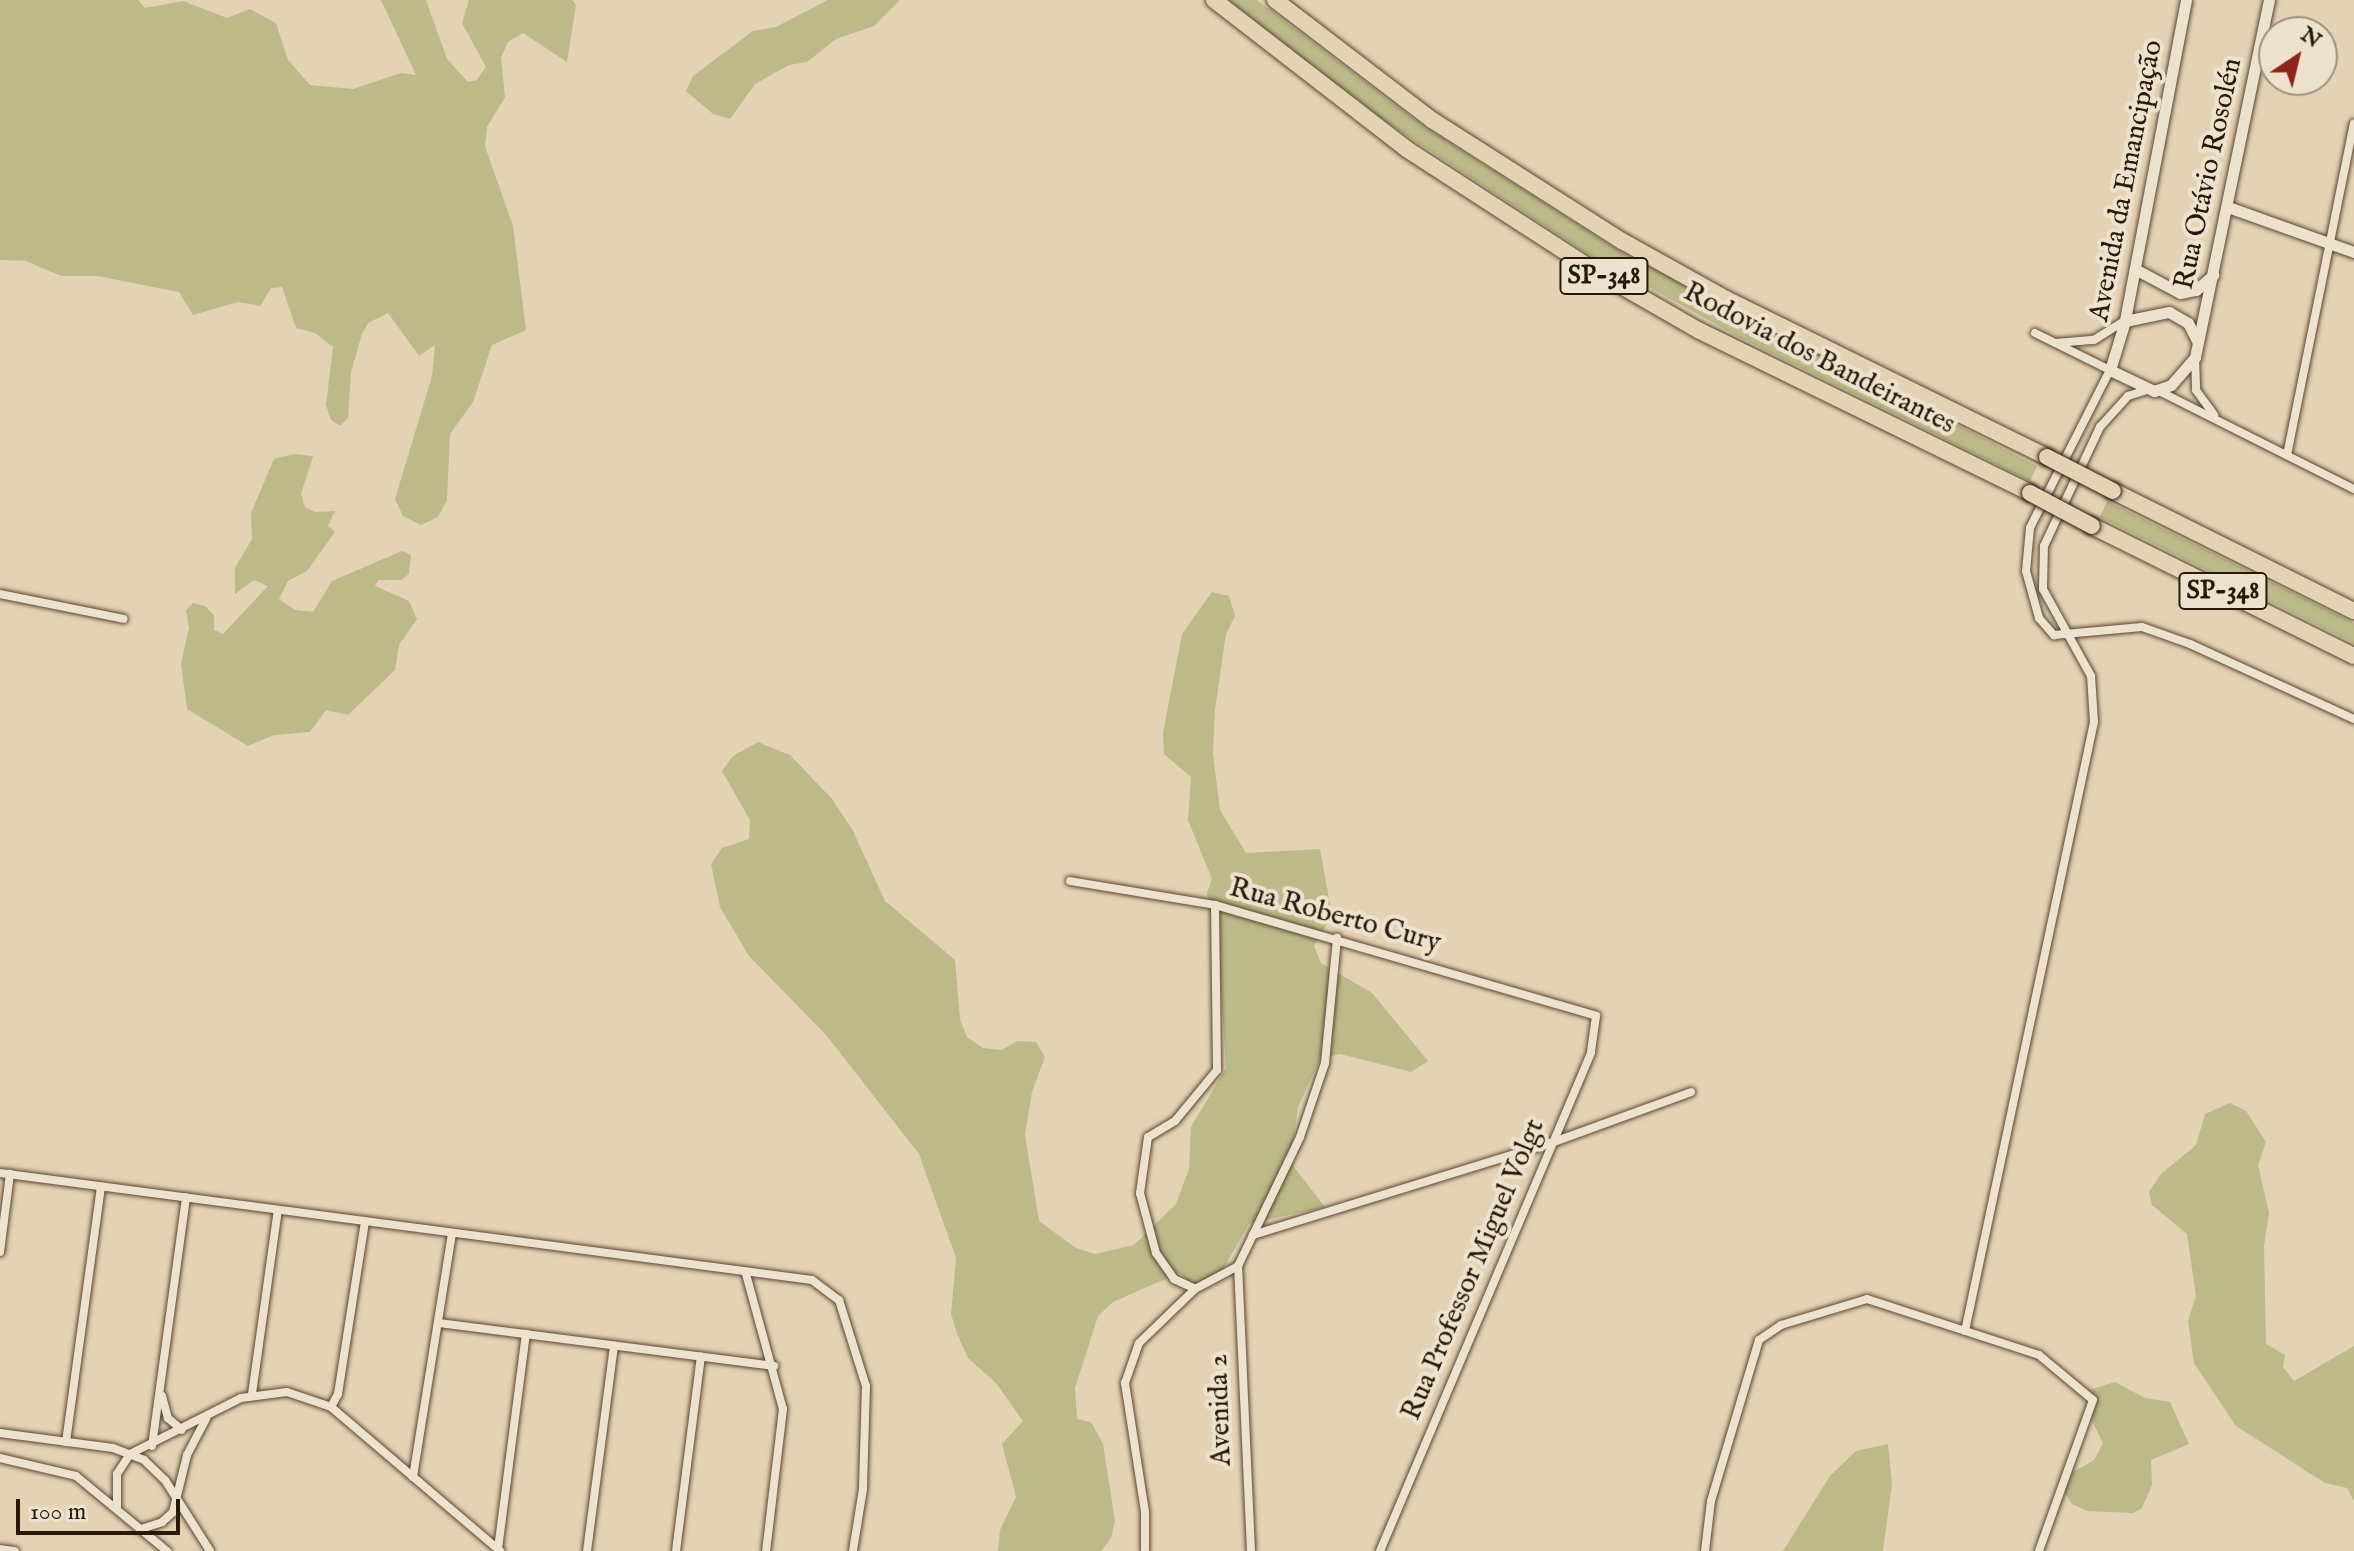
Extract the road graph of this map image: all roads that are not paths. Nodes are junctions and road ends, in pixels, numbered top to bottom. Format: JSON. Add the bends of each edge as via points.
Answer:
{"nodes":[{"id":1,"x":1214,"y":0,"type":"edge"},
{"id":2,"x":1275,"y":0,"type":"edge"},
{"id":3,"x":2186,"y":0,"type":"edge"},
{"id":4,"x":2269,"y":0,"type":"edge"},
{"id":5,"x":2354,"y":124,"type":"edge"},
{"id":6,"x":2228,"y":207,"type":"junction"},
{"id":7,"x":2330,"y":242,"type":"junction"},
{"id":8,"x":2354,"y":252,"type":"edge"},
{"id":9,"x":2135,"y":269,"type":"junction"},
{"id":10,"x":2213,"y":275,"type":"junction"},
{"id":11,"x":2125,"y":321,"type":"junction"},
{"id":12,"x":2035,"y":333,"type":"dead end"},
{"id":13,"x":2197,"y":341,"type":"junction"},
{"id":14,"x":2052,"y":342,"type":"junction"},
{"id":15,"x":2195,"y":357,"type":"junction"},
{"id":16,"x":2110,"y":370,"type":"junction"},
{"id":17,"x":2146,"y":390,"type":"junction"},
{"id":18,"x":2159,"y":391,"type":"junction"},
{"id":19,"x":2221,"y":422,"type":"junction"},
{"id":20,"x":2287,"y":455,"type":"junction"},
{"id":21,"x":2354,"y":489,"type":"edge"},
{"id":22,"x":0,"y":594,"type":"edge"},
{"id":23,"x":2354,"y":611,"type":"edge"},
{"id":24,"x":124,"y":619,"type":"dead end"},
{"id":25,"x":2070,"y":635,"type":"junction"},
{"id":26,"x":2354,"y":656,"type":"edge"},
{"id":27,"x":2354,"y":719,"type":"edge"},
{"id":28,"x":1070,"y":881,"type":"dead end"},
{"id":29,"x":1215,"y":905,"type":"junction"},
{"id":30,"x":1337,"y":938,"type":"junction"},
{"id":31,"x":1585,"y":1009,"type":"joint"},
{"id":32,"x":1691,"y":1092,"type":"dead end"},
{"id":33,"x":1551,"y":1143,"type":"junction"},
{"id":34,"x":0,"y":1173,"type":"edge"},
{"id":35,"x":10,"y":1174,"type":"junction"},
{"id":36,"x":101,"y":1186,"type":"junction"},
{"id":37,"x":186,"y":1197,"type":"junction"},
{"id":38,"x":278,"y":1210,"type":"junction"},
{"id":39,"x":365,"y":1221,"type":"junction"},
{"id":40,"x":452,"y":1233,"type":"junction"},
{"id":41,"x":1253,"y":1235,"type":"junction"},
{"id":42,"x":0,"y":1252,"type":"edge"},
{"id":43,"x":1238,"y":1266,"type":"junction"},
{"id":44,"x":746,"y":1274,"type":"junction"},
{"id":45,"x":1195,"y":1289,"type":"junction"},
{"id":46,"x":439,"y":1323,"type":"junction"},
{"id":47,"x":1965,"y":1331,"type":"junction"},
{"id":48,"x":526,"y":1334,"type":"junction"},
{"id":49,"x":614,"y":1346,"type":"junction"},
{"id":50,"x":701,"y":1357,"type":"junction"},
{"id":51,"x":774,"y":1366,"type":"junction"},
{"id":52,"x":252,"y":1394,"type":"junction"},
{"id":53,"x":162,"y":1396,"type":"junction"},
{"id":54,"x":331,"y":1407,"type":"junction"},
{"id":55,"x":206,"y":1419,"type":"junction"},
{"id":56,"x":182,"y":1430,"type":"junction"},
{"id":57,"x":0,"y":1433,"type":"edge"},
{"id":58,"x":66,"y":1442,"type":"junction"},
{"id":59,"x":152,"y":1446,"type":"junction"},
{"id":60,"x":130,"y":1454,"type":"junction"},
{"id":61,"x":0,"y":1458,"type":"edge"},
{"id":62,"x":413,"y":1477,"type":"junction"},
{"id":63,"x":176,"y":1505,"type":"junction"},
{"id":64,"x":117,"y":1506,"type":"junction"},
{"id":65,"x":141,"y":1529,"type":"junction"},
{"id":66,"x":0,"y":1549,"type":"edge"},
{"id":67,"x":499,"y":1550,"type":"edge"},
{"id":68,"x":15,"y":1551,"type":"edge"},
{"id":69,"x":167,"y":1551,"type":"edge"},
{"id":70,"x":210,"y":1551,"type":"edge"},
{"id":71,"x":587,"y":1551,"type":"edge"},
{"id":72,"x":676,"y":1551,"type":"edge"},
{"id":73,"x":766,"y":1551,"type":"edge"},
{"id":74,"x":853,"y":1551,"type":"edge"},
{"id":75,"x":1145,"y":1551,"type":"edge"},
{"id":76,"x":1251,"y":1551,"type":"edge"},
{"id":77,"x":1380,"y":1551,"type":"edge"},
{"id":78,"x":1705,"y":1551,"type":"edge"},
{"id":79,"x":2039,"y":1551,"type":"edge"}],
"edges":[{"from":1,"to":26,"type":"highway","name":"Rodovia dos Bandeirantes","number":"SP-348","bridge":true,"via":[[1408,150],[1592,269],[1698,330]]},
{"from":2,"to":23,"type":"highway","name":"Rodovia dos Bandeirantes","number":"SP-348","bridge":true,"via":[[1432,120],[1622,241],[1753,312]]},
{"from":3,"to":9,"type":"street","name":"Avenida da Emancipação"},
{"from":4,"to":6,"type":"street","name":"Rua Otávio Rosolén"},
{"from":5,"to":7,"type":"street"},
{"from":6,"to":7,"type":"street"},
{"from":6,"to":10,"type":"street","name":"Rua Otávio Rosolén"},
{"from":7,"to":8,"type":"street"},
{"from":7,"to":20,"type":"street"},
{"from":9,"to":10,"type":"street","via":[[2180,293],[2196,290]]},
{"from":9,"to":11,"type":"street","name":"Avenida da Emancipação"},
{"from":10,"to":13,"type":"street","name":"Rua Otávio Rosolén"},
{"from":11,"to":13,"type":"street","via":[[2169,312],[2188,323]]},
{"from":11,"to":14,"type":"street","via":[[2094,340]]},
{"from":11,"to":16,"type":"street","name":"Avenida da Emancipação"},
{"from":12,"to":14,"type":"street"},
{"from":13,"to":15,"type":"street","name":"Rua Otávio Rosolén"},
{"from":14,"to":16,"type":"street"},
{"from":15,"to":18,"type":"street","via":[[2179,378]]},
{"from":15,"to":19,"type":"street","via":[[2201,402]]},
{"from":16,"to":17,"type":"street"},
{"from":16,"to":25,"type":"street","via":[[2028,539],[2026,571],[2034,607],[2054,635]]},
{"from":17,"to":18,"type":"street"},
{"from":17,"to":25,"type":"street","via":[[2120,403],[2100,427],[2048,531],[2041,560],[2043,589]]},
{"from":18,"to":19,"type":"street"},
{"from":19,"to":20,"type":"street"},
{"from":20,"to":21,"type":"street"},
{"from":22,"to":24,"type":"street"},
{"from":25,"to":27,"type":"street","via":[[2142,627]]},
{"from":25,"to":47,"type":"street","via":[[2091,676],[2094,722]]},
{"from":28,"to":29,"type":"street","name":"Rua Roberto Cury"},
{"from":29,"to":30,"type":"street","name":"Rua Roberto Cury"},
{"from":29,"to":45,"type":"street","via":[[1217,1070],[1175,1121],[1148,1137],[1140,1193],[1156,1253],[1174,1279]]},
{"from":30,"to":31,"type":"street","name":"Rua Roberto Cury"},
{"from":30,"to":41,"type":"street","via":[[1325,1063],[1300,1137]]},
{"from":31,"to":33,"type":"street","name":"Rua Professor Miguel Volgt","via":[[1596,1016],[1598,1030]]},
{"from":32,"to":33,"type":"street"},
{"from":33,"to":41,"type":"street"},
{"from":33,"to":77,"type":"street","name":"Rua Professor Miguel Volgt"},
{"from":34,"to":35,"type":"street"},
{"from":35,"to":36,"type":"street"},
{"from":35,"to":42,"type":"street"},
{"from":36,"to":37,"type":"street"},
{"from":36,"to":58,"type":"street"},
{"from":37,"to":38,"type":"street"},
{"from":37,"to":53,"type":"street"},
{"from":38,"to":39,"type":"street"},
{"from":38,"to":52,"type":"street"},
{"from":39,"to":40,"type":"street"},
{"from":39,"to":54,"type":"street","via":[[338,1394]]},
{"from":40,"to":44,"type":"street"},
{"from":40,"to":46,"type":"street"},
{"from":41,"to":43,"type":"street"},
{"from":43,"to":45,"type":"street"},
{"from":43,"to":76,"type":"street","name":"Avenida 2"},
{"from":44,"to":51,"type":"street"},
{"from":44,"to":74,"type":"street","via":[[812,1280],[839,1300],[868,1401]]},
{"from":45,"to":75,"type":"street","via":[[1139,1343],[1125,1383],[1145,1512]]},
{"from":46,"to":48,"type":"street"},
{"from":46,"to":62,"type":"street"},
{"from":47,"to":78,"type":"street","via":[[1867,1299],[1781,1325],[1759,1340],[1711,1501]]},
{"from":47,"to":79,"type":"street","via":[[2039,1355],[2093,1400]]},
{"from":48,"to":49,"type":"street"},
{"from":48,"to":67,"type":"street"},
{"from":49,"to":50,"type":"street"},
{"from":49,"to":71,"type":"street"},
{"from":50,"to":51,"type":"street"},
{"from":50,"to":72,"type":"street"},
{"from":51,"to":73,"type":"street","via":[[783,1422]]},
{"from":52,"to":54,"type":"street","via":[[299,1393]]},
{"from":52,"to":55,"type":"street"},
{"from":53,"to":56,"type":"street","via":[[168,1418]]},
{"from":53,"to":59,"type":"street"},
{"from":54,"to":62,"type":"street"},
{"from":55,"to":56,"type":"street"},
{"from":55,"to":63,"type":"street","via":[[187,1455]]},
{"from":56,"to":59,"type":"street"},
{"from":57,"to":58,"type":"street"},
{"from":58,"to":60,"type":"street"},
{"from":59,"to":60,"type":"street"},
{"from":60,"to":63,"type":"street","via":[[159,1473]]},
{"from":60,"to":64,"type":"street","via":[[117,1474]]},
{"from":61,"to":64,"type":"street","via":[[62,1470]]},
{"from":62,"to":67,"type":"street"},
{"from":63,"to":65,"type":"street","via":[[162,1522]]},
{"from":63,"to":70,"type":"street"},
{"from":64,"to":65,"type":"street"},
{"from":65,"to":69,"type":"street"},
{"from":66,"to":68,"type":"street"}]}
